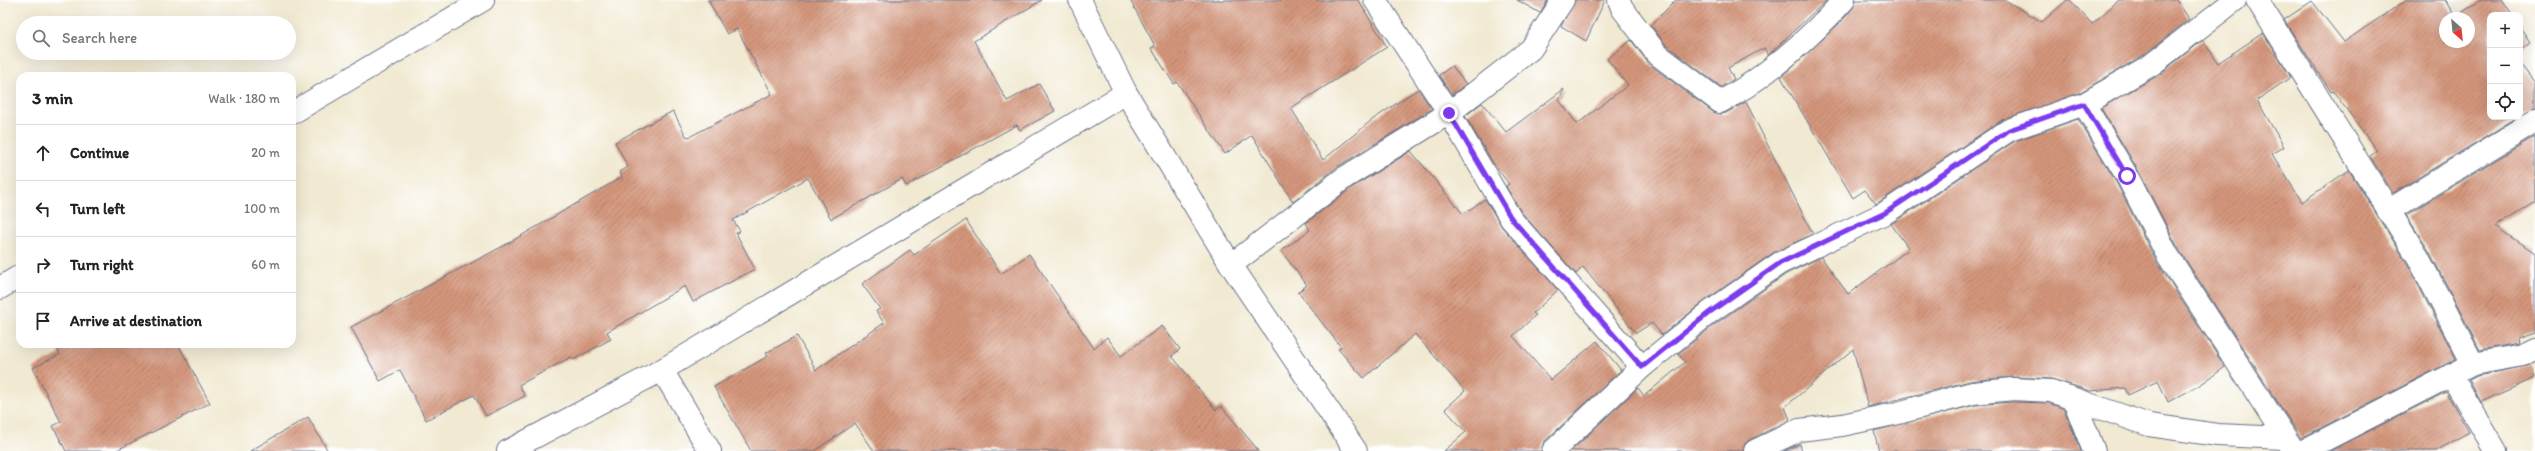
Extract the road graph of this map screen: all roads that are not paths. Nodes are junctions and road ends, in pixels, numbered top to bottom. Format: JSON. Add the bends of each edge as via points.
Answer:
{"nodes":[{"id":1,"x":483,"y":0,"type":"edge"},
{"id":2,"x":1080,"y":0,"type":"edge"},
{"id":3,"x":1375,"y":0,"type":"edge"},
{"id":4,"x":1563,"y":0,"type":"edge"},
{"id":5,"x":1619,"y":0,"type":"edge"},
{"id":6,"x":1844,"y":0,"type":"edge"},
{"id":7,"x":2235,"y":0,"type":"edge"},
{"id":8,"x":2257,"y":0,"type":"edge"},
{"id":9,"x":1126,"y":92,"type":"junction"},
{"id":10,"x":2084,"y":104,"type":"junction"},
{"id":11,"x":296,"y":111,"type":"edge"},
{"id":12,"x":1449,"y":113,"type":"junction"},
{"id":13,"x":2535,"y":121,"type":"edge"},
{"id":14,"x":2388,"y":211,"type":"junction"},
{"id":15,"x":1231,"y":265,"type":"junction"},
{"id":16,"x":16,"y":278,"type":"edge"},
{"id":17,"x":0,"y":288,"type":"edge"},
{"id":18,"x":2535,"y":349,"type":"edge"},
{"id":19,"x":2473,"y":364,"type":"junction"},
{"id":20,"x":1642,"y":367,"type":"junction"},
{"id":21,"x":662,"y":370,"type":"junction"},
{"id":22,"x":2450,"y":375,"type":"junction"},
{"id":23,"x":2074,"y":400,"type":"junction"},
{"id":24,"x":2289,"y":445,"type":"edge"},
{"id":25,"x":508,"y":451,"type":"edge"},
{"id":26,"x":710,"y":451,"type":"edge"},
{"id":27,"x":1356,"y":451,"type":"edge"},
{"id":28,"x":1553,"y":451,"type":"edge"},
{"id":29,"x":1755,"y":451,"type":"edge"},
{"id":30,"x":2094,"y":451,"type":"edge"},
{"id":31,"x":2303,"y":451,"type":"edge"},
{"id":32,"x":2496,"y":451,"type":"edge"}],
"edges":[{"from":1,"to":11,"type":"street"},
{"from":2,"to":9,"type":"street"},
{"from":3,"to":12,"type":"street"},
{"from":4,"to":12,"type":"street","via":[[1531,49]]},
{"from":5,"to":6,"type":"street","via":[[1622,8],[1657,54],[1720,102],[1746,89],[1829,17]]},
{"from":7,"to":10,"type":"street","via":[[2151,65]]},
{"from":8,"to":14,"type":"street"},
{"from":9,"to":15,"type":"street"},
{"from":9,"to":21,"type":"street"},
{"from":10,"to":20,"type":"street","via":[[2009,130],[1885,213],[1780,263],[1710,312]]},
{"from":10,"to":24,"type":"street","via":[[2127,176],[2167,254]]},
{"from":12,"to":15,"type":"street","via":[[1344,178]]},
{"from":12,"to":20,"type":"street","via":[[1511,218]]},
{"from":13,"to":14,"type":"street"},
{"from":14,"to":19,"type":"street","via":[[2418,257]]},
{"from":15,"to":27,"type":"street"},
{"from":16,"to":17,"type":"street"},
{"from":18,"to":19,"type":"street","via":[[2523,355]]},
{"from":19,"to":22,"type":"street"},
{"from":20,"to":28,"type":"street"},
{"from":21,"to":25,"type":"street"},
{"from":21,"to":26,"type":"street"},
{"from":22,"to":31,"type":"street"},
{"from":22,"to":32,"type":"street"},
{"from":23,"to":24,"type":"street","via":[[2149,425]]},
{"from":23,"to":29,"type":"street","via":[[2051,391],[2013,389],[1973,393],[1894,414],[1842,425],[1799,430]]},
{"from":23,"to":30,"type":"street"}]}
